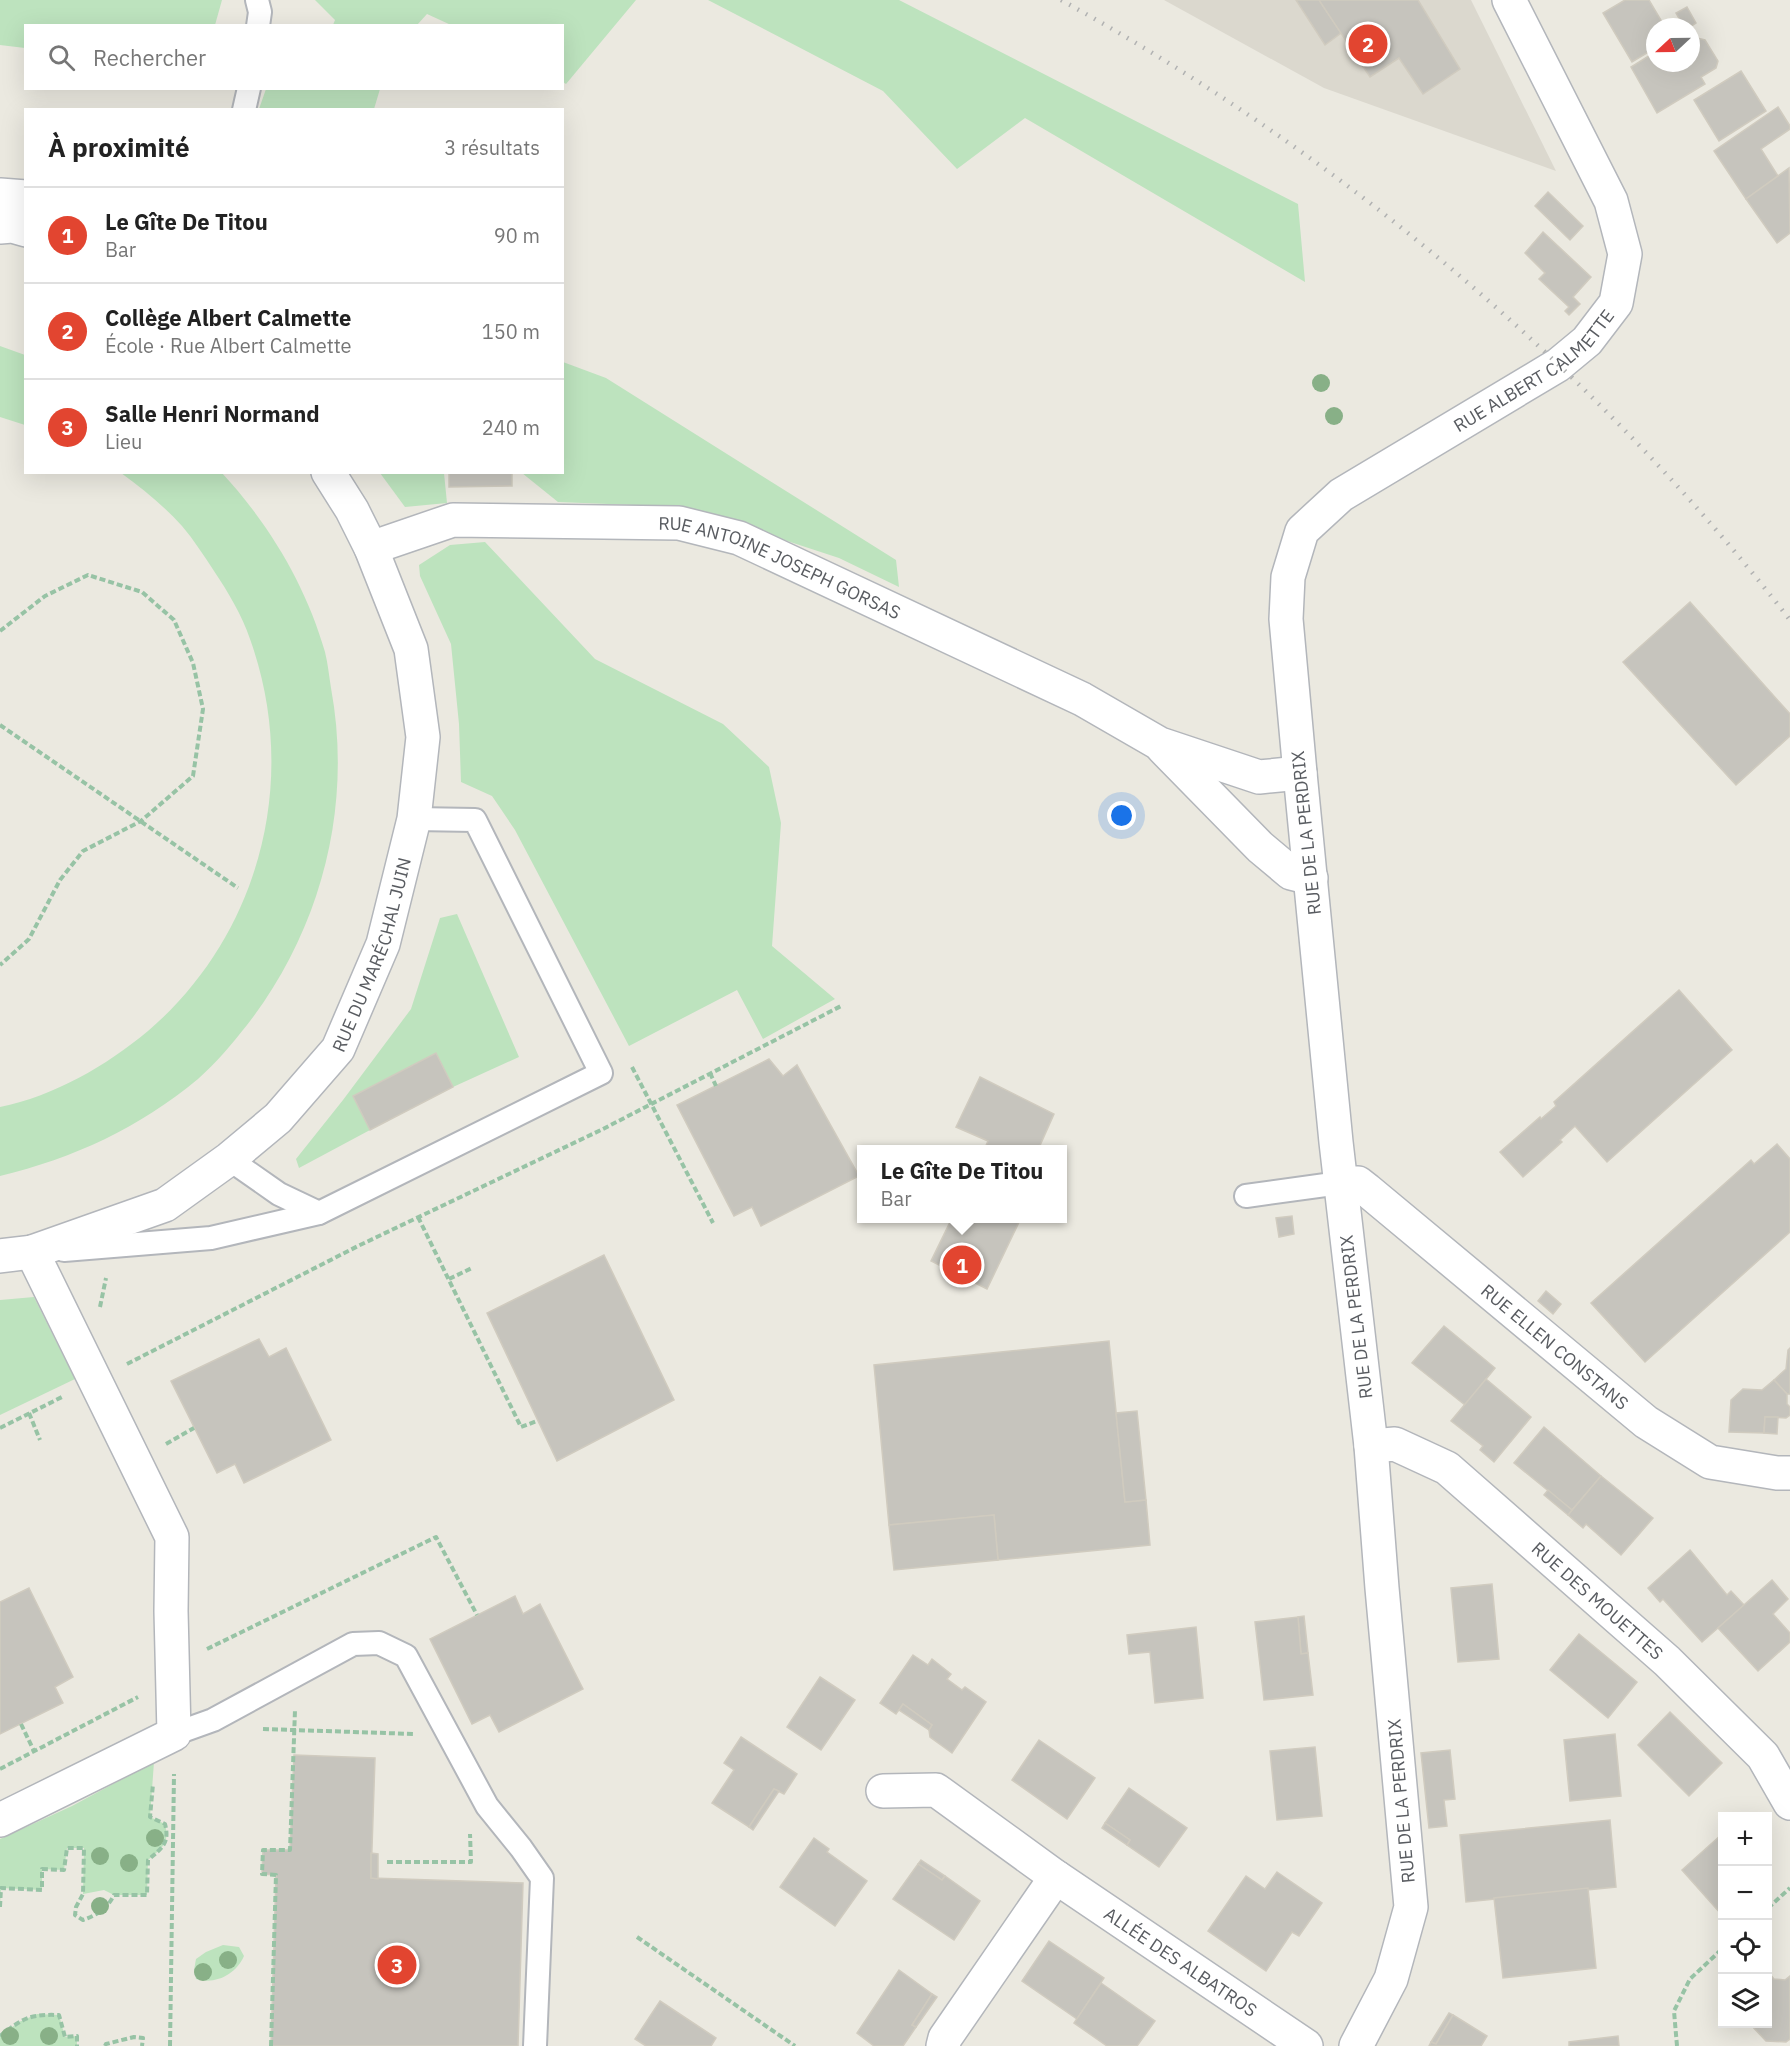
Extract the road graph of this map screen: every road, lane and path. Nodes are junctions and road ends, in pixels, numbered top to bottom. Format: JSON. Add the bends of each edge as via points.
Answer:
{"nodes":[{"id":1,"x":257,"y":0,"type":"edge"},
{"id":2,"x":1509,"y":0,"type":"edge"},
{"id":3,"x":258,"y":24,"type":"edge"},
{"id":4,"x":249,"y":90,"type":"edge"},
{"id":5,"x":244,"y":108,"type":"edge"},
{"id":6,"x":0,"y":195,"type":"edge"},
{"id":7,"x":24,"y":197,"type":"edge"},
{"id":8,"x":0,"y":227,"type":"edge"},
{"id":9,"x":24,"y":229,"type":"edge"},
{"id":10,"x":329,"y":474,"type":"edge"},
{"id":11,"x":371,"y":548,"type":"junction"},
{"id":12,"x":1288,"y":577,"type":"joint"},
{"id":13,"x":0,"y":631,"type":"edge"},
{"id":14,"x":0,"y":725,"type":"edge"},
{"id":15,"x":1160,"y":744,"type":"junction"},
{"id":16,"x":1300,"y":773,"type":"junction"},
{"id":17,"x":414,"y":819,"type":"junction"},
{"id":18,"x":141,"y":821,"type":"junction"},
{"id":19,"x":1311,"y":878,"type":"junction"},
{"id":20,"x":238,"y":888,"type":"dead end"},
{"id":21,"x":0,"y":965,"type":"edge"},
{"id":22,"x":843,"y":1005,"type":"dead end"},
{"id":23,"x":627,"y":1058,"type":"dead end"},
{"id":24,"x":710,"y":1073,"type":"junction"},
{"id":25,"x":716,"y":1086,"type":"dead end"},
{"id":26,"x":651,"y":1104,"type":"junction"},
{"id":27,"x":229,"y":1159,"type":"junction"},
{"id":28,"x":1340,"y":1183,"type":"junction"},
{"id":29,"x":1246,"y":1196,"type":"dead end"},
{"id":30,"x":320,"y":1213,"type":"junction"},
{"id":31,"x":418,"y":1217,"type":"junction"},
{"id":32,"x":713,"y":1223,"type":"dead end"},
{"id":33,"x":32,"y":1252,"type":"junction"},
{"id":34,"x":0,"y":1256,"type":"edge"},
{"id":35,"x":472,"y":1268,"type":"dead end"},
{"id":36,"x":106,"y":1278,"type":"dead end"},
{"id":37,"x":449,"y":1279,"type":"junction"},
{"id":38,"x":99,"y":1314,"type":"dead end"},
{"id":39,"x":95,"y":1380,"type":"junction"},
{"id":40,"x":29,"y":1413,"type":"junction"},
{"id":41,"x":537,"y":1421,"type":"dead end"},
{"id":42,"x":0,"y":1428,"type":"edge"},
{"id":43,"x":194,"y":1428,"type":"dead end"},
{"id":44,"x":40,"y":1440,"type":"dead end"},
{"id":45,"x":162,"y":1446,"type":"dead end"},
{"id":46,"x":1371,"y":1446,"type":"junction"},
{"id":47,"x":1790,"y":1473,"type":"edge"},
{"id":48,"x":477,"y":1615,"type":"dead end"},
{"id":49,"x":207,"y":1638,"type":"dead end"},
{"id":50,"x":140,"y":1696,"type":"dead end"},
{"id":51,"x":295,"y":1701,"type":"dead end"},
{"id":52,"x":21,"y":1724,"type":"dead end"},
{"id":53,"x":260,"y":1728,"type":"dead end"},
{"id":54,"x":294,"y":1731,"type":"junction"},
{"id":55,"x":425,"y":1734,"type":"dead end"},
{"id":56,"x":174,"y":1743,"type":"junction"},
{"id":57,"x":34,"y":1751,"type":"junction"},
{"id":58,"x":0,"y":1769,"type":"edge"},
{"id":59,"x":883,"y":1791,"type":"dead end"},
{"id":60,"x":1790,"y":1803,"type":"edge"},
{"id":61,"x":0,"y":1820,"type":"edge"},
{"id":62,"x":470,"y":1829,"type":"dead end"},
{"id":63,"x":387,"y":1862,"type":"dead end"},
{"id":64,"x":1056,"y":1877,"type":"junction"},
{"id":65,"x":1790,"y":1888,"type":"edge"},
{"id":66,"x":1772,"y":1904,"type":"edge"},
{"id":67,"x":0,"y":1907,"type":"edge"},
{"id":68,"x":637,"y":1937,"type":"dead end"},
{"id":69,"x":1718,"y":1953,"type":"edge"},
{"id":70,"x":0,"y":2036,"type":"edge"},
{"id":71,"x":77,"y":2046,"type":"edge"},
{"id":72,"x":105,"y":2046,"type":"edge"},
{"id":73,"x":142,"y":2046,"type":"edge"},
{"id":74,"x":170,"y":2046,"type":"edge"},
{"id":75,"x":271,"y":2046,"type":"edge"},
{"id":76,"x":535,"y":2046,"type":"edge"},
{"id":77,"x":795,"y":2046,"type":"edge"},
{"id":78,"x":943,"y":2046,"type":"edge"},
{"id":79,"x":1306,"y":2046,"type":"edge"},
{"id":80,"x":1356,"y":2046,"type":"edge"},
{"id":81,"x":1677,"y":2046,"type":"edge"}],
"edges":[{"from":1,"to":3,"type":"lane"},
{"from":2,"to":12,"type":"street","name":"RUE ALBERT CALMETTE","via":[[1611,201],[1625,254],[1616,303],[1587,340],[1558,365],[1341,495],[1302,531]]},
{"from":4,"to":5,"type":"lane"},
{"from":6,"to":7,"type":"street"},
{"from":8,"to":9,"type":"street","via":[[12,225]]},
{"from":10,"to":11,"type":"street","name":"RUE DU MARÉCHAL JUIN"},
{"from":11,"to":15,"type":"street","name":"RUE ANTOINE JOSEPH GORSAS","via":[[453,520],[679,524],[739,538],[1082,699]]},
{"from":11,"to":17,"type":"street","name":"RUE DU MARÉCHAL JUIN","via":[[411,649],[423,737]]},
{"from":12,"to":16,"type":"street","name":"RUE DE LA PERDRIX","via":[[1286,619]]},
{"from":13,"to":18,"type":"path","via":[[45,596],[88,575],[142,592],[174,620],[193,663],[203,709],[194,776]]},
{"from":14,"to":18,"type":"path"},
{"from":15,"to":16,"type":"street","name":"RUE ANTOINE JOSEPH GORSAS","via":[[1259,777]]},
{"from":15,"to":19,"type":"street","name":"RUE ANTOINE JOSEPH GORSAS","via":[[1260,847],[1291,873]]},
{"from":16,"to":19,"type":"street","name":"RUE DE LA PERDRIX"},
{"from":17,"to":27,"type":"street","name":"RUE DU MARÉCHAL JUIN","via":[[383,944],[338,1049],[278,1118]]},
{"from":17,"to":30,"type":"lane","via":[[475,820],[601,1072]]},
{"from":18,"to":20,"type":"path"},
{"from":18,"to":21,"type":"path","via":[[83,851],[60,880],[29,939]]},
{"from":19,"to":28,"type":"street","name":"RUE DE LA PERDRIX"},
{"from":22,"to":24,"type":"path"},
{"from":23,"to":26,"type":"path"},
{"from":24,"to":25,"type":"path"},
{"from":24,"to":26,"type":"path"},
{"from":26,"to":31,"type":"path"},
{"from":26,"to":32,"type":"path"},
{"from":27,"to":30,"type":"lane","via":[[279,1194]]},
{"from":27,"to":33,"type":"street","name":"RUE DU MARÉCHAL JUIN","via":[[165,1205]]},
{"from":28,"to":29,"type":"lane"},
{"from":28,"to":46,"type":"street","name":"RUE DE LA PERDRIX"},
{"from":28,"to":47,"type":"street","name":"RUE ELLEN CONSTANS","via":[[1358,1183],[1367,1190],[1646,1422],[1710,1462]]},
{"from":30,"to":33,"type":"lane","via":[[211,1238]]},
{"from":31,"to":37,"type":"path"},
{"from":31,"to":39,"type":"path"},
{"from":33,"to":34,"type":"street","name":"RUE DU MARÉCHAL JUIN"},
{"from":33,"to":39,"type":"street"},
{"from":35,"to":37,"type":"path"},
{"from":36,"to":38,"type":"path"},
{"from":37,"to":41,"type":"path","via":[[521,1427]]},
{"from":39,"to":40,"type":"path"},
{"from":39,"to":56,"type":"street","via":[[172,1537]]},
{"from":40,"to":42,"type":"path"},
{"from":40,"to":44,"type":"path"},
{"from":43,"to":45,"type":"path"},
{"from":46,"to":60,"type":"street","name":"RUE DES MOUETTES","via":[[1395,1444],[1447,1468],[1667,1661],[1763,1756]]},
{"from":46,"to":80,"type":"street","name":"RUE DE LA PERDRIX","via":[[1412,1907],[1391,1979]]},
{"from":48,"to":49,"type":"path","via":[[436,1537],[207,1649]]},
{"from":50,"to":57,"type":"path"},
{"from":51,"to":54,"type":"path"},
{"from":52,"to":57,"type":"path"},
{"from":53,"to":54,"type":"path"},
{"from":54,"to":55,"type":"path"},
{"from":54,"to":75,"type":"path","via":[[290,1850],[263,1850],[262,1874],[276,1875]]},
{"from":56,"to":61,"type":"street"},
{"from":56,"to":67,"type":"path","via":[[154,1762],[150,1817],[165,1824],[168,1835],[162,1849],[148,1860],[147,1895],[114,1896],[96,1915],[82,1920],[75,1916],[83,1894],[84,1848],[67,1848],[63,1870],[42,1869],[42,1890],[1,1888]]},
{"from":56,"to":74,"type":"path"},
{"from":56,"to":76,"type":"lane","via":[[354,1644],[380,1643],[406,1656],[487,1806],[542,1878]]},
{"from":57,"to":58,"type":"path"},
{"from":59,"to":64,"type":"street","name":"ALLÉE DES ALBATROS","via":[[936,1790]]},
{"from":62,"to":63,"type":"path","via":[[471,1862]]},
{"from":64,"to":78,"type":"street"},
{"from":64,"to":79,"type":"street","name":"ALLÉE DES ALBATROS"},
{"from":65,"to":66,"type":"path"},
{"from":68,"to":77,"type":"path"},
{"from":69,"to":81,"type":"path","via":[[1690,1978],[1674,2011]]},
{"from":70,"to":71,"type":"path","via":[[37,2014],[59,2015],[65,2037],[77,2036]]},
{"from":72,"to":73,"type":"path","via":[[134,2037],[143,2038]]}]}
